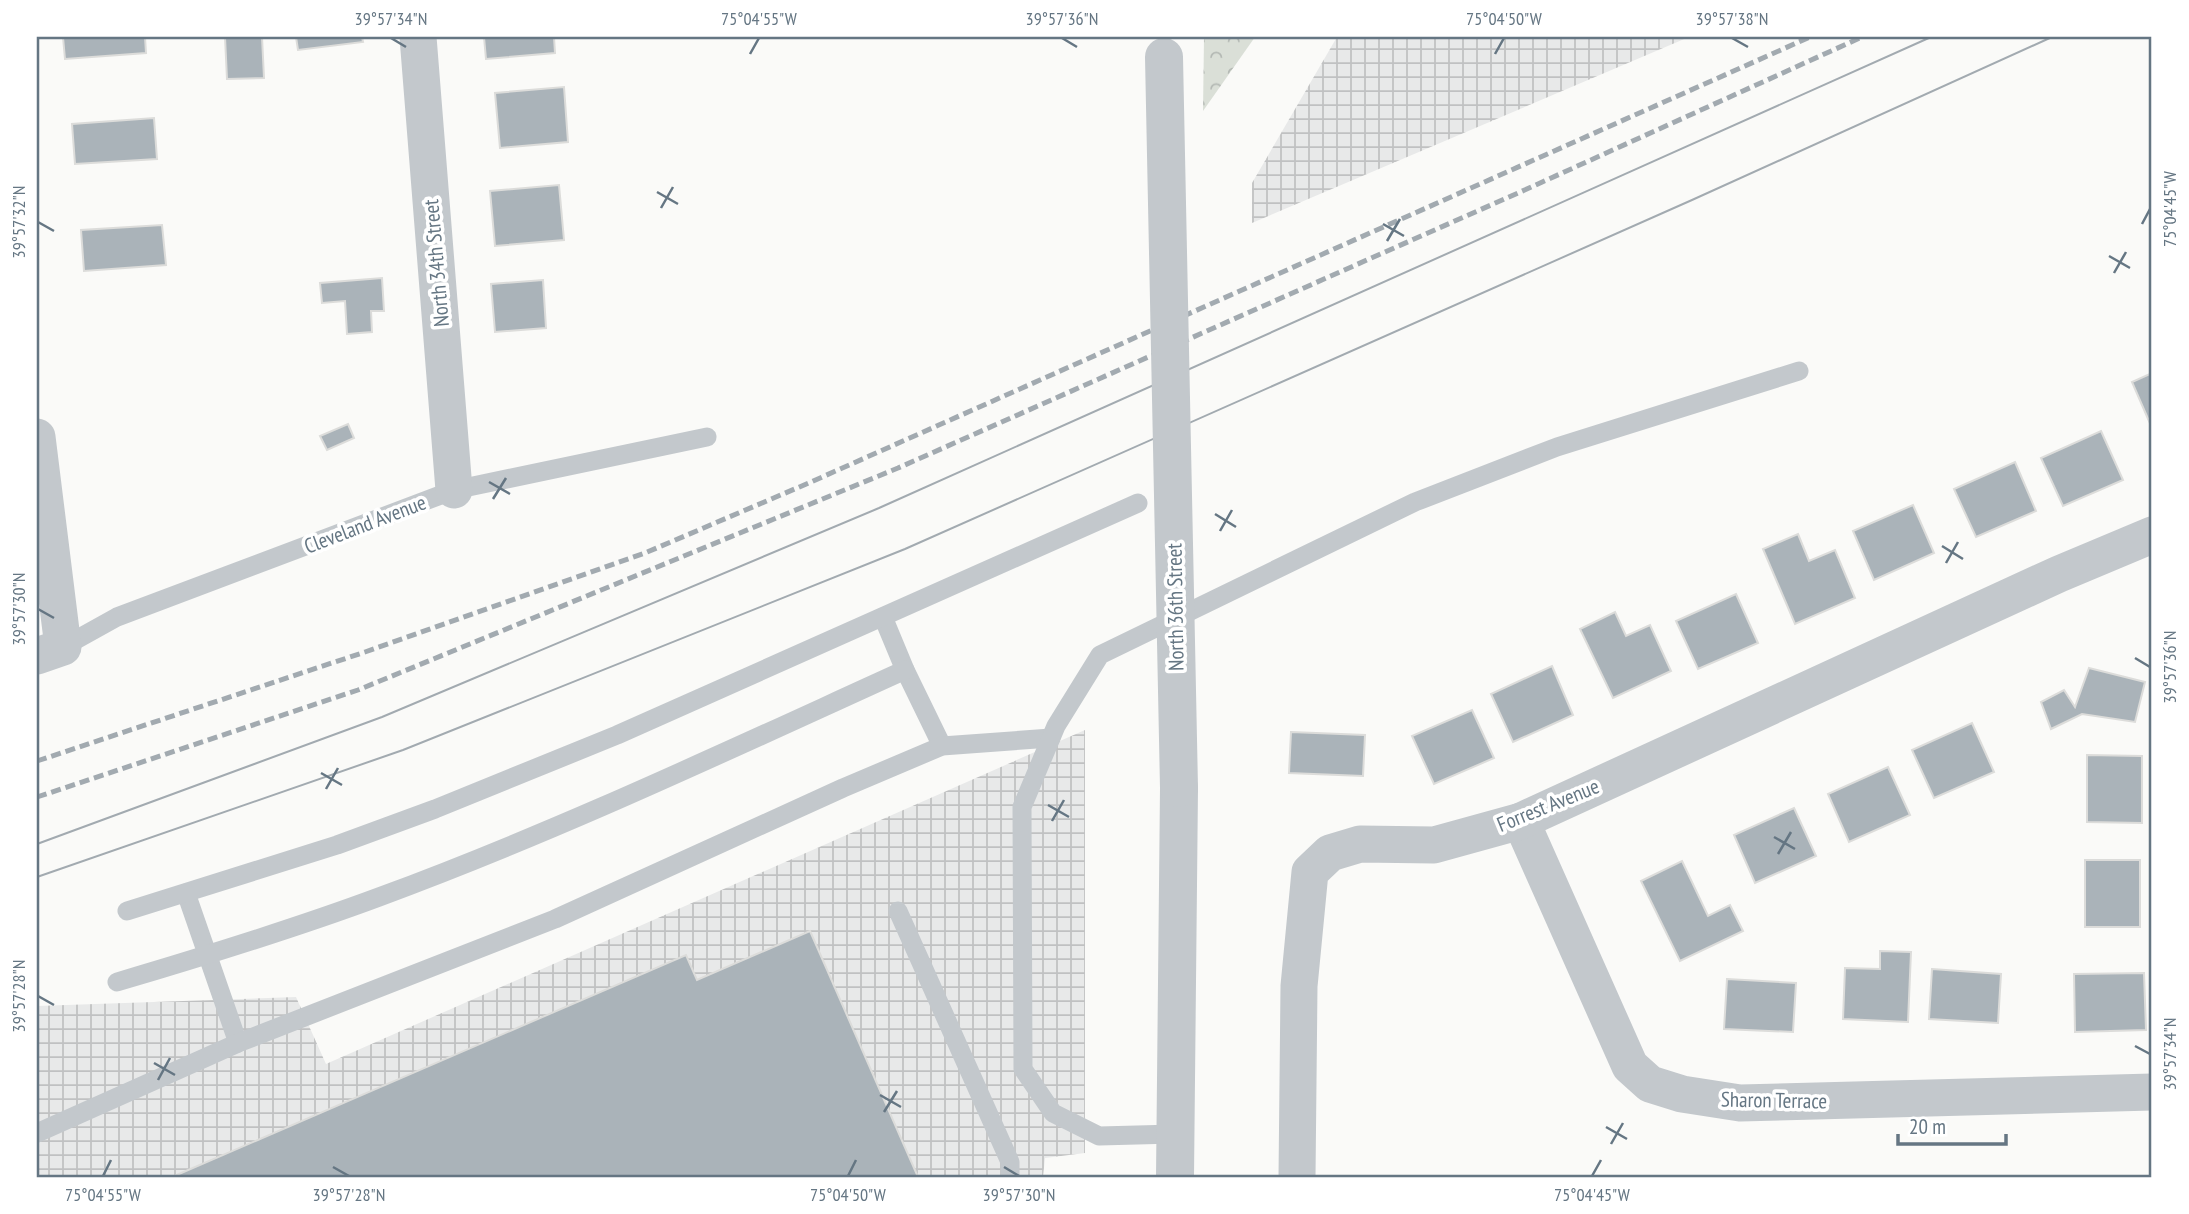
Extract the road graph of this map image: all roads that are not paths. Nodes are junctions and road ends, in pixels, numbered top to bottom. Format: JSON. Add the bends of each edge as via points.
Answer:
{"nodes":[{"id":1,"x":418,"y":37,"type":"edge"},
{"id":2,"x":1164,"y":47,"type":"edge"},
{"id":3,"x":1799,"y":371,"type":"dead end"},
{"id":4,"x":37,"y":437,"type":"edge"},
{"id":5,"x":708,"y":437,"type":"dead end"},
{"id":6,"x":454,"y":490,"type":"junction"},
{"id":7,"x":1138,"y":503,"type":"dead end"},
{"id":8,"x":2152,"y":535,"type":"edge"},
{"id":9,"x":883,"y":617,"type":"junction"},
{"id":10,"x":50,"y":652,"type":"edge"},
{"id":11,"x":905,"y":670,"type":"junction"},
{"id":12,"x":1051,"y":738,"type":"junction"},
{"id":13,"x":942,"y":746,"type":"junction"},
{"id":14,"x":1521,"y":821,"type":"junction"},
{"id":15,"x":186,"y":892,"type":"junction"},
{"id":16,"x":127,"y":911,"type":"dead end"},
{"id":17,"x":898,"y":911,"type":"dead end"},
{"id":18,"x":208,"y":956,"type":"junction"},
{"id":19,"x":117,"y":982,"type":"dead end"},
{"id":20,"x":238,"y":1043,"type":"junction"},
{"id":21,"x":2152,"y":1091,"type":"edge"},
{"id":22,"x":37,"y":1133,"type":"edge"},
{"id":23,"x":1175,"y":1134,"type":"junction"},
{"id":24,"x":1010,"y":1177,"type":"edge"},
{"id":25,"x":1175,"y":1177,"type":"edge"},
{"id":26,"x":1297,"y":1177,"type":"edge"}],
"edges":[{"from":1,"to":6,"type":"street","name":"North 34th Street"},
{"from":2,"to":23,"type":"street","name":"North 36th Street","bridge":true,"via":[[1179,788]]},
{"from":3,"to":12,"type":"lane","via":[[1557,447],[1415,502],[1224,594],[1100,655]]},
{"from":4,"to":10,"type":"street"},
{"from":5,"to":6,"type":"lane","name":"Cleveland Avenue"},
{"from":6,"to":10,"type":"lane","name":"Cleveland Avenue","via":[[117,617]]},
{"from":7,"to":9,"type":"lane"},
{"from":8,"to":14,"type":"street","name":"Forrest Avenue"},
{"from":9,"to":11,"type":"lane"},
{"from":9,"to":15,"type":"lane","via":[[617,735],[435,809]]},
{"from":11,"to":13,"type":"lane"},
{"from":11,"to":18,"type":"lane","via":[[501,849]]},
{"from":12,"to":13,"type":"lane"},
{"from":12,"to":23,"type":"lane","via":[[1022,807],[1023,1069],[1053,1114],[1100,1136]]},
{"from":13,"to":20,"type":"lane","via":[[555,919]]},
{"from":14,"to":21,"type":"street","name":"Sharon Terrace","via":[[1630,1066],[1650,1084],[1740,1103]]},
{"from":14,"to":26,"type":"street","name":"Forrest Avenue","via":[[1434,845],[1360,844],[1330,853],[1310,872],[1299,986]]},
{"from":15,"to":16,"type":"lane"},
{"from":15,"to":18,"type":"lane"},
{"from":17,"to":24,"type":"lane","via":[[1010,1162]]},
{"from":18,"to":19,"type":"lane"},
{"from":18,"to":20,"type":"lane"},
{"from":20,"to":22,"type":"lane"},
{"from":23,"to":25,"type":"street","name":"North 36th Street"}]}
